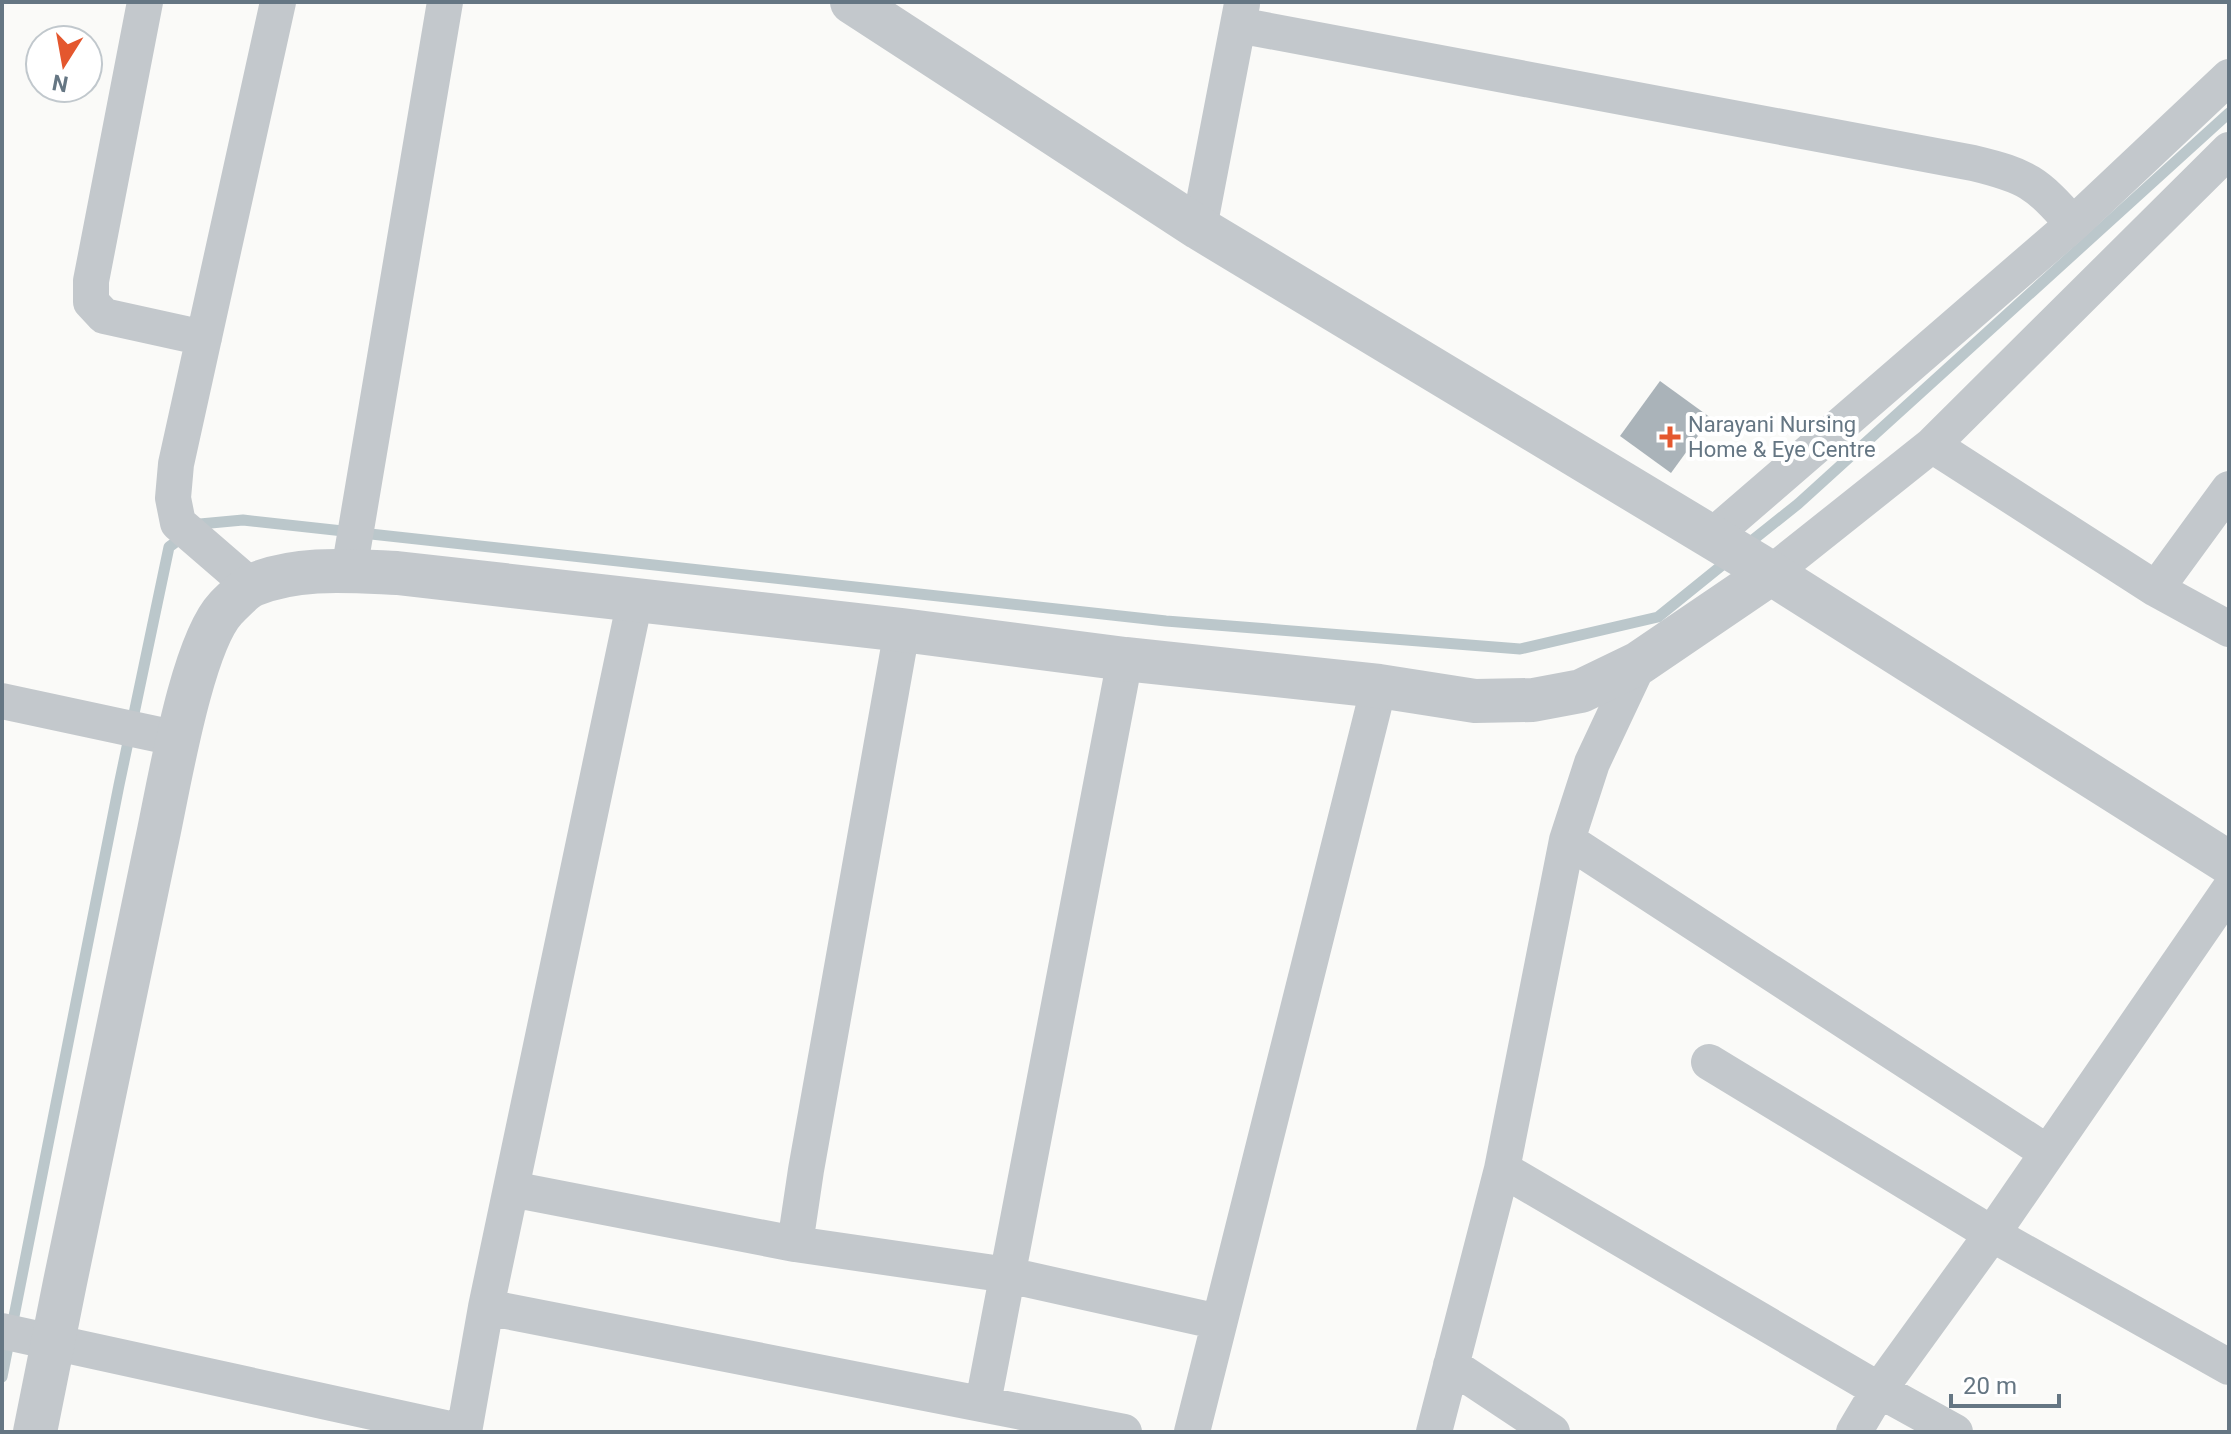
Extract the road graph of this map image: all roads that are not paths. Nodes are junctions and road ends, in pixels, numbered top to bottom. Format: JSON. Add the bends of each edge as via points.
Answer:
{"nodes":[{"id":1,"x":145,"y":2,"type":"edge"},
{"id":2,"x":278,"y":2,"type":"edge"},
{"id":3,"x":445,"y":2,"type":"edge"},
{"id":4,"x":852,"y":2,"type":"edge"},
{"id":5,"x":1241,"y":13,"type":"edge"},
{"id":6,"x":2229,"y":77,"type":"edge"},
{"id":7,"x":2229,"y":150,"type":"edge"},
{"id":8,"x":2073,"y":224,"type":"junction"},
{"id":9,"x":1199,"y":228,"type":"junction"},
{"id":10,"x":204,"y":338,"type":"junction"},
{"id":11,"x":1932,"y":445,"type":"junction"},
{"id":12,"x":2229,"y":489,"type":"edge"},
{"id":13,"x":1716,"y":541,"type":"junction"},
{"id":14,"x":1764,"y":570,"type":"junction"},
{"id":15,"x":349,"y":571,"type":"junction"},
{"id":16,"x":251,"y":586,"type":"junction"},
{"id":17,"x":2156,"y":589,"type":"junction"},
{"id":18,"x":635,"y":600,"type":"junction"},
{"id":19,"x":2229,"y":629,"type":"edge"},
{"id":20,"x":902,"y":630,"type":"junction"},
{"id":21,"x":1125,"y":659,"type":"junction"},
{"id":22,"x":1639,"y":663,"type":"junction"},
{"id":23,"x":1379,"y":686,"type":"junction"},
{"id":24,"x":2,"y":701,"type":"edge"},
{"id":25,"x":179,"y":739,"type":"junction"},
{"id":26,"x":1567,"y":840,"type":"junction"},
{"id":27,"x":2229,"y":863,"type":"edge"},
{"id":28,"x":2229,"y":890,"type":"edge"},
{"id":29,"x":1709,"y":1062,"type":"dead end"},
{"id":30,"x":2048,"y":1153,"type":"junction"},
{"id":31,"x":1502,"y":1169,"type":"junction"},
{"id":32,"x":511,"y":1189,"type":"junction"},
{"id":33,"x":1992,"y":1234,"type":"junction"},
{"id":34,"x":795,"y":1244,"type":"junction"},
{"id":35,"x":1008,"y":1275,"type":"junction"},
{"id":36,"x":486,"y":1307,"type":"junction"},
{"id":37,"x":1219,"y":1322,"type":"junction"},
{"id":38,"x":2,"y":1331,"type":"edge"},
{"id":39,"x":53,"y":1341,"type":"junction"},
{"id":40,"x":1451,"y":1365,"type":"junction"},
{"id":41,"x":2229,"y":1367,"type":"edge"},
{"id":42,"x":1879,"y":1390,"type":"junction"},
{"id":43,"x":983,"y":1403,"type":"junction"},
{"id":44,"x":35,"y":1432,"type":"edge"},
{"id":45,"x":464,"y":1432,"type":"edge"},
{"id":46,"x":1124,"y":1432,"type":"edge"},
{"id":47,"x":1192,"y":1432,"type":"edge"},
{"id":48,"x":1434,"y":1432,"type":"edge"},
{"id":49,"x":1552,"y":1432,"type":"edge"},
{"id":50,"x":1854,"y":1432,"type":"edge"},
{"id":51,"x":1955,"y":1432,"type":"edge"}],
"edges":[{"from":1,"to":10,"type":"street","via":[[91,302],[104,316]]},
{"from":2,"to":10,"type":"street"},
{"from":3,"to":15,"type":"street"},
{"from":4,"to":9,"type":"street"},
{"from":5,"to":8,"type":"street","via":[[1987,167],[2026,178]]},
{"from":5,"to":9,"type":"street"},
{"from":6,"to":8,"type":"street"},
{"from":7,"to":11,"type":"street"},
{"from":8,"to":13,"type":"street"},
{"from":9,"to":13,"type":"street"},
{"from":10,"to":16,"type":"street","via":[[173,498],[178,523]]},
{"from":11,"to":14,"type":"street"},
{"from":11,"to":17,"type":"street"},
{"from":12,"to":17,"type":"street"},
{"from":13,"to":14,"type":"street"},
{"from":14,"to":22,"type":"street"},
{"from":14,"to":27,"type":"street"},
{"from":15,"to":16,"type":"street","via":[[297,573]]},
{"from":15,"to":18,"type":"street"},
{"from":16,"to":25,"type":"street","via":[[223,610],[208,636]]},
{"from":17,"to":19,"type":"street"},
{"from":18,"to":20,"type":"street"},
{"from":18,"to":32,"type":"street"},
{"from":20,"to":21,"type":"street"},
{"from":20,"to":34,"type":"street"},
{"from":21,"to":23,"type":"street"},
{"from":21,"to":35,"type":"street"},
{"from":22,"to":23,"type":"street","via":[[1581,691],[1533,700],[1475,701]]},
{"from":22,"to":26,"type":"street","via":[[1592,763]]},
{"from":23,"to":37,"type":"street"},
{"from":24,"to":25,"type":"street"},
{"from":25,"to":39,"type":"street"},
{"from":26,"to":30,"type":"street"},
{"from":26,"to":31,"type":"street"},
{"from":28,"to":30,"type":"street"},
{"from":29,"to":33,"type":"street"},
{"from":30,"to":33,"type":"street"},
{"from":31,"to":40,"type":"street"},
{"from":31,"to":42,"type":"street"},
{"from":32,"to":34,"type":"street"},
{"from":32,"to":36,"type":"street"},
{"from":33,"to":41,"type":"street"},
{"from":33,"to":42,"type":"street"},
{"from":34,"to":35,"type":"street"},
{"from":35,"to":37,"type":"street"},
{"from":35,"to":43,"type":"street"},
{"from":36,"to":43,"type":"street"},
{"from":36,"to":45,"type":"street"},
{"from":37,"to":47,"type":"street"},
{"from":38,"to":39,"type":"street"},
{"from":39,"to":44,"type":"street"},
{"from":39,"to":45,"type":"street"},
{"from":40,"to":48,"type":"street"},
{"from":40,"to":49,"type":"street"},
{"from":42,"to":50,"type":"street"},
{"from":42,"to":51,"type":"street"},
{"from":43,"to":46,"type":"street"}]}
